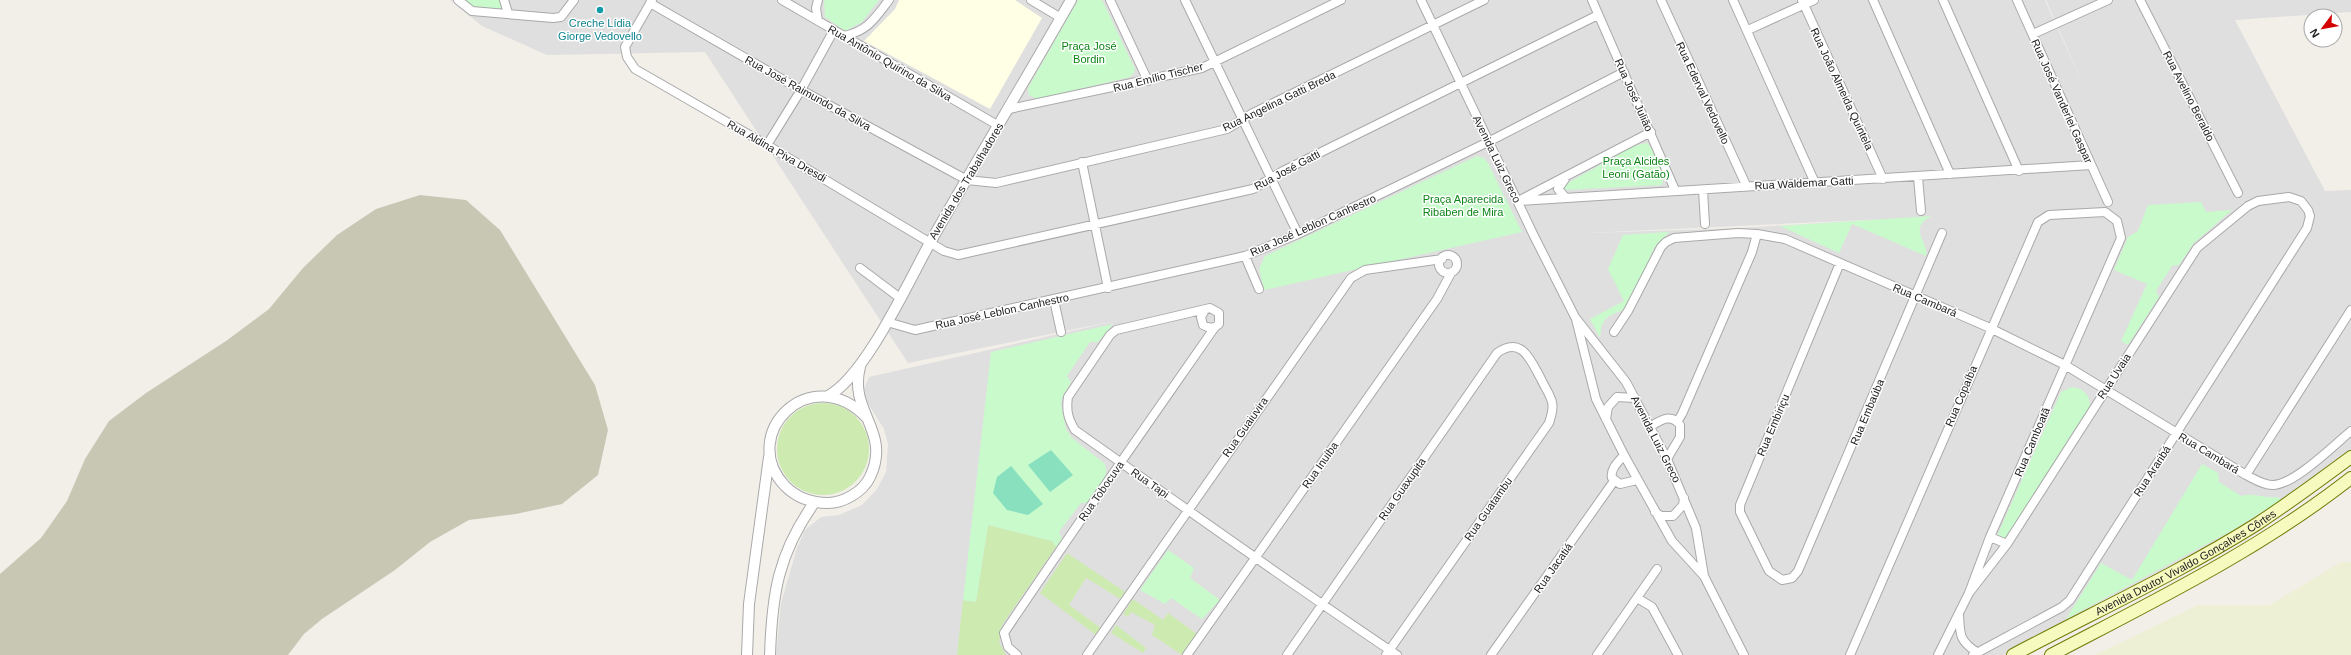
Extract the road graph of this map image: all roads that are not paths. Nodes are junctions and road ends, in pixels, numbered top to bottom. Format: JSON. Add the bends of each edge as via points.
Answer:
{"nodes":[{"id":1,"x":458,"y":0,"type":"edge"},
{"id":2,"x":504,"y":0,"type":"edge"},
{"id":3,"x":574,"y":0,"type":"edge"},
{"id":4,"x":782,"y":0,"type":"edge"},
{"id":5,"x":818,"y":0,"type":"edge"},
{"id":6,"x":889,"y":0,"type":"edge"},
{"id":7,"x":1031,"y":0,"type":"edge"},
{"id":8,"x":1070,"y":0,"type":"edge"},
{"id":9,"x":1110,"y":0,"type":"edge"},
{"id":10,"x":1341,"y":0,"type":"edge"},
{"id":11,"x":1420,"y":0,"type":"edge"},
{"id":12,"x":1484,"y":0,"type":"edge"},
{"id":13,"x":1592,"y":0,"type":"edge"},
{"id":14,"x":1661,"y":0,"type":"edge"},
{"id":15,"x":1733,"y":0,"type":"edge"},
{"id":16,"x":1814,"y":0,"type":"edge"},
{"id":17,"x":1873,"y":0,"type":"edge"},
{"id":18,"x":1943,"y":0,"type":"edge"},
{"id":19,"x":2017,"y":0,"type":"edge"},
{"id":20,"x":2108,"y":0,"type":"edge"},
{"id":21,"x":2140,"y":0,"type":"edge"},
{"id":22,"x":651,"y":1,"type":"edge"},
{"id":23,"x":1188,"y":1,"type":"edge"},
{"id":24,"x":1803,"y":2,"type":"edge"},
{"id":25,"x":508,"y":13,"type":"junction"},
{"id":26,"x":1598,"y":14,"type":"junction"},
{"id":27,"x":1060,"y":18,"type":"junction"},
{"id":28,"x":818,"y":21,"type":"junction"},
{"id":29,"x":1433,"y":26,"type":"junction"},
{"id":30,"x":834,"y":30,"type":"junction"},
{"id":31,"x":1748,"y":30,"type":"junction"},
{"id":32,"x":2033,"y":34,"type":"junction"},
{"id":33,"x":844,"y":36,"type":"junction"},
{"id":34,"x":1215,"y":62,"type":"junction"},
{"id":35,"x":1624,"y":72,"type":"junction"},
{"id":36,"x":1148,"y":81,"type":"junction"},
{"id":37,"x":1460,"y":83,"type":"junction"},
{"id":38,"x":801,"y":90,"type":"junction"},
{"id":39,"x":1009,"y":109,"type":"junction"},
{"id":40,"x":1241,"y":120,"type":"junction"},
{"id":41,"x":999,"y":126,"type":"junction"},
{"id":42,"x":1651,"y":132,"type":"junction"},
{"id":43,"x":1490,"y":141,"type":"junction"},
{"id":44,"x":767,"y":145,"type":"junction"},
{"id":45,"x":1082,"y":162,"type":"junction"},
{"id":46,"x":2091,"y":166,"type":"junction"},
{"id":47,"x":2019,"y":171,"type":"junction"},
{"id":48,"x":1950,"y":174,"type":"junction"},
{"id":49,"x":1569,"y":176,"type":"junction"},
{"id":50,"x":1918,"y":177,"type":"junction"},
{"id":51,"x":1270,"y":179,"type":"junction"},
{"id":52,"x":1883,"y":179,"type":"junction"},
{"id":53,"x":967,"y":180,"type":"junction"},
{"id":54,"x":1815,"y":183,"type":"junction"},
{"id":55,"x":1746,"y":186,"type":"junction"},
{"id":56,"x":1675,"y":190,"type":"junction"},
{"id":57,"x":1703,"y":190,"type":"junction"},
{"id":58,"x":2238,"y":193,"type":"dead end"},
{"id":59,"x":1564,"y":197,"type":"junction"},
{"id":60,"x":2289,"y":198,"type":"joint"},
{"id":61,"x":1518,"y":201,"type":"junction"},
{"id":62,"x":2108,"y":202,"type":"dead end"},
{"id":63,"x":1921,"y":211,"type":"dead end"},
{"id":64,"x":1094,"y":224,"type":"junction"},
{"id":65,"x":1705,"y":224,"type":"dead end"},
{"id":66,"x":2120,"y":227,"type":"joint"},
{"id":67,"x":1942,"y":233,"type":"dead end"},
{"id":68,"x":1298,"y":234,"type":"junction"},
{"id":69,"x":1757,"y":234,"type":"junction"},
{"id":70,"x":931,"y":241,"type":"junction"},
{"id":71,"x":1245,"y":256,"type":"junction"},
{"id":72,"x":1442,"y":259,"type":"junction"},
{"id":73,"x":1840,"y":263,"type":"junction"},
{"id":74,"x":860,"y":268,"type":"dead end"},
{"id":75,"x":1451,"y":273,"type":"junction"},
{"id":76,"x":1108,"y":288,"type":"junction"},
{"id":77,"x":1259,"y":289,"type":"dead end"},
{"id":78,"x":1916,"y":297,"type":"junction"},
{"id":79,"x":900,"y":298,"type":"junction"},
{"id":80,"x":1054,"y":300,"type":"junction"},
{"id":81,"x":1204,"y":310,"type":"junction"},
{"id":82,"x":2351,"y":310,"type":"edge"},
{"id":83,"x":1575,"y":317,"type":"junction"},
{"id":84,"x":887,"y":322,"type":"junction"},
{"id":85,"x":1215,"y":327,"type":"junction"},
{"id":86,"x":1990,"y":328,"type":"junction"},
{"id":87,"x":1061,"y":332,"type":"dead end"},
{"id":88,"x":1614,"y":332,"type":"dead end"},
{"id":89,"x":1528,"y":355,"type":"joint"},
{"id":90,"x":861,"y":362,"type":"junction"},
{"id":91,"x":2065,"y":364,"type":"junction"},
{"id":92,"x":2105,"y":389,"type":"junction"},
{"id":93,"x":828,"y":396,"type":"junction"},
{"id":94,"x":1635,"y":398,"type":"junction"},
{"id":95,"x":867,"y":418,"type":"junction"},
{"id":96,"x":1606,"y":418,"type":"junction"},
{"id":97,"x":1677,"y":422,"type":"junction"},
{"id":98,"x":1650,"y":426,"type":"junction"},
{"id":99,"x":2351,"y":431,"type":"edge"},
{"id":100,"x":2176,"y":433,"type":"junction"},
{"id":101,"x":770,"y":455,"type":"junction"},
{"id":102,"x":1624,"y":455,"type":"junction"},
{"id":103,"x":2351,"y":457,"type":"edge"},
{"id":104,"x":1668,"y":459,"type":"junction"},
{"id":105,"x":1121,"y":463,"type":"junction"},
{"id":106,"x":2246,"y":475,"type":"junction"},
{"id":107,"x":2351,"y":478,"type":"edge"},
{"id":108,"x":1637,"y":480,"type":"junction"},
{"id":109,"x":1614,"y":481,"type":"junction"},
{"id":110,"x":1684,"y":497,"type":"junction"},
{"id":111,"x":814,"y":503,"type":"junction"},
{"id":112,"x":1188,"y":509,"type":"junction"},
{"id":113,"x":1654,"y":512,"type":"junction"},
{"id":114,"x":1990,"y":538,"type":"junction"},
{"id":115,"x":2007,"y":544,"type":"junction"},
{"id":116,"x":1256,"y":557,"type":"junction"},
{"id":117,"x":1657,"y":569,"type":"dead end"},
{"id":118,"x":1704,"y":576,"type":"junction"},
{"id":119,"x":1782,"y":580,"type":"joint"},
{"id":120,"x":1969,"y":593,"type":"junction"},
{"id":121,"x":1638,"y":598,"type":"junction"},
{"id":122,"x":1322,"y":603,"type":"junction"},
{"id":123,"x":1959,"y":614,"type":"junction"},
{"id":124,"x":1388,"y":652,"type":"edge"},
{"id":125,"x":1976,"y":654,"type":"edge"},
{"id":126,"x":747,"y":655,"type":"edge"},
{"id":127,"x":770,"y":655,"type":"edge"},
{"id":128,"x":1017,"y":655,"type":"edge"},
{"id":129,"x":1087,"y":655,"type":"edge"},
{"id":130,"x":1187,"y":655,"type":"edge"},
{"id":131,"x":1287,"y":655,"type":"edge"},
{"id":132,"x":1397,"y":655,"type":"edge"},
{"id":133,"x":1491,"y":655,"type":"edge"},
{"id":134,"x":1597,"y":655,"type":"edge"},
{"id":135,"x":1678,"y":655,"type":"edge"},
{"id":136,"x":1744,"y":655,"type":"edge"},
{"id":137,"x":1850,"y":655,"type":"edge"},
{"id":138,"x":1938,"y":655,"type":"edge"},
{"id":139,"x":2013,"y":655,"type":"edge"},
{"id":140,"x":2050,"y":655,"type":"edge"}],
"edges":[{"from":1,"to":25,"type":"street","via":[[472,10]]},
{"from":2,"to":25,"type":"street"},
{"from":3,"to":25,"type":"street","via":[[561,17]]},
{"from":4,"to":28,"type":"street","name":"Rua Antônio Quirino da Silva"},
{"from":5,"to":28,"type":"street"},
{"from":6,"to":33,"type":"street","via":[[870,24],[857,33]]},
{"from":7,"to":27,"type":"street"},
{"from":8,"to":27,"type":"street","name":"Avenida dos Trabalhadores"},
{"from":9,"to":36,"type":"street"},
{"from":10,"to":34,"type":"street","name":"Rua Emílio Tischer"},
{"from":11,"to":29,"type":"street","name":"Avenida Luiz Greco"},
{"from":12,"to":29,"type":"street","name":"Rua Angelina Gatti Breda"},
{"from":13,"to":26,"type":"street","name":"Rua José Julião"},
{"from":14,"to":55,"type":"street","name":"Rua Ederval Vedovello"},
{"from":15,"to":31,"type":"street"},
{"from":16,"to":24,"type":"street"},
{"from":17,"to":48,"type":"street"},
{"from":18,"to":47,"type":"street"},
{"from":19,"to":32,"type":"street","name":"Rua José Vanderlei Gaspar"},
{"from":20,"to":32,"type":"street"},
{"from":21,"to":58,"type":"street","name":"Rua Avelino Beraldo"},
{"from":22,"to":38,"type":"street","name":"Rua José Raimundo da Silva"},
{"from":22,"to":44,"type":"street","name":"Rua Aldina Piva Dresdi","via":[[626,46],[627,58],[635,69]]},
{"from":23,"to":34,"type":"street"},
{"from":24,"to":31,"type":"street"},
{"from":24,"to":52,"type":"street","name":"Rua João Almeida Quintela"},
{"from":26,"to":35,"type":"street","name":"Rua José Julião"},
{"from":26,"to":37,"type":"street","name":"Rua José Gatti"},
{"from":27,"to":39,"type":"street","name":"Avenida dos Trabalhadores"},
{"from":28,"to":30,"type":"street","name":"Rua Antônio Quirino da Silva"},
{"from":29,"to":37,"type":"street","name":"Avenida Luiz Greco"},
{"from":29,"to":40,"type":"street","name":"Rua Angelina Gatti Breda"},
{"from":30,"to":33,"type":"street","name":"Rua Antônio Quirino da Silva"},
{"from":30,"to":38,"type":"street"},
{"from":31,"to":54,"type":"street"},
{"from":32,"to":46,"type":"street","name":"Rua José Vanderlei Gaspar"},
{"from":33,"to":41,"type":"street","name":"Rua Antônio Quirino da Silva"},
{"from":34,"to":36,"type":"street","name":"Rua Emílio Tischer","via":[[1202,68]]},
{"from":34,"to":40,"type":"street"},
{"from":35,"to":42,"type":"street","name":"Rua José Julião"},
{"from":35,"to":43,"type":"street","name":"Rua José Leblon Canhestro"},
{"from":36,"to":39,"type":"street","name":"Rua Emílio Tischer"},
{"from":37,"to":43,"type":"street","name":"Avenida Luiz Greco"},
{"from":37,"to":51,"type":"street","name":"Rua José Gatti"},
{"from":38,"to":44,"type":"street"},
{"from":38,"to":53,"type":"street","name":"Rua José Raimundo da Silva"},
{"from":39,"to":41,"type":"street","name":"Avenida dos Trabalhadores"},
{"from":40,"to":45,"type":"street","name":"Rua Angelina Gatti Breda","via":[[1227,129]]},
{"from":40,"to":51,"type":"street"},
{"from":41,"to":53,"type":"street","name":"Avenida dos Trabalhadores"},
{"from":42,"to":49,"type":"street"},
{"from":42,"to":56,"type":"street","name":"Rua José Julião"},
{"from":43,"to":61,"type":"street","name":"Avenida Luiz Greco"},
{"from":43,"to":68,"type":"street","name":"Rua José Leblon Canhestro"},
{"from":44,"to":70,"type":"street","name":"Rua Aldina Piva Dresdi"},
{"from":45,"to":53,"type":"street","name":"Rua Angelina Gatti Breda","via":[[996,183]]},
{"from":45,"to":64,"type":"street"},
{"from":46,"to":47,"type":"street","name":"Rua Waldemar Gatti"},
{"from":46,"to":62,"type":"street","name":"Rua José Vanderlei Gaspar"},
{"from":47,"to":48,"type":"street","name":"Rua Waldemar Gatti"},
{"from":48,"to":50,"type":"street","name":"Rua Waldemar Gatti"},
{"from":49,"to":59,"type":"street","via":[[1559,185],[1559,192]]},
{"from":49,"to":61,"type":"street"},
{"from":50,"to":52,"type":"street","name":"Rua Waldemar Gatti"},
{"from":50,"to":63,"type":"street"},
{"from":51,"to":64,"type":"street","name":"Rua José Gatti","via":[[1252,189]]},
{"from":51,"to":68,"type":"street"},
{"from":52,"to":54,"type":"street","name":"Rua Waldemar Gatti"},
{"from":53,"to":70,"type":"street","name":"Avenida dos Trabalhadores"},
{"from":54,"to":55,"type":"street","name":"Rua Waldemar Gatti"},
{"from":55,"to":57,"type":"street","name":"Rua Waldemar Gatti"},
{"from":56,"to":57,"type":"street","name":"Rua Waldemar Gatti"},
{"from":56,"to":59,"type":"street","name":"Rua Waldemar Gatti"},
{"from":57,"to":65,"type":"street"},
{"from":59,"to":61,"type":"street","name":"Rua Waldemar Gatti"},
{"from":60,"to":92,"type":"street","name":"Rua Uvaia","via":[[2258,201],[2248,206],[2204,241]]},
{"from":60,"to":100,"type":"street","name":"Rua Araribá","via":[[2301,201],[2308,210],[2310,216],[2307,228]]},
{"from":61,"to":83,"type":"street","name":"Avenida Luiz Greco"},
{"from":64,"to":70,"type":"street","name":"Rua José Gatti","via":[[958,256]]},
{"from":64,"to":76,"type":"street"},
{"from":66,"to":86,"type":"street","name":"Rua Copaíba","via":[[2117,221],[2105,212],[2050,215],[2043,218],[2034,228]]},
{"from":66,"to":91,"type":"street","name":"Rua Camboatã","via":[[2121,238]]},
{"from":67,"to":78,"type":"street","name":"Rua Embaúba"},
{"from":68,"to":71,"type":"street","name":"Rua José Leblon Canhestro"},
{"from":69,"to":73,"type":"street","name":"Rua Cambará","via":[[1785,239]]},
{"from":69,"to":88,"type":"street","name":"Rua Cambará","via":[[1674,238],[1666,242]]},
{"from":69,"to":97,"type":"street","via":[[1752,252]]},
{"from":70,"to":79,"type":"street","name":"Avenida dos Trabalhadores"},
{"from":71,"to":76,"type":"street","name":"Rua José Leblon Canhestro"},
{"from":71,"to":77,"type":"street"},
{"from":72,"to":75,"type":"street","via":[[1441,269],[1445,273]]},
{"from":72,"to":75,"type":"street","via":[[1452,256],[1456,260],[1457,265]]},
{"from":72,"to":112,"type":"street","name":"Rua Guaiuvira","via":[[1365,270],[1351,278]]},
{"from":73,"to":78,"type":"street","name":"Rua Cambará"},
{"from":73,"to":119,"type":"street","name":"Rua Embiriçu","via":[[1740,505],[1740,512],[1769,571]]},
{"from":74,"to":79,"type":"street"},
{"from":75,"to":116,"type":"street","name":"Rua Inuíba","via":[[1437,299]]},
{"from":76,"to":80,"type":"street","name":"Rua José Leblon Canhestro"},
{"from":78,"to":86,"type":"street","name":"Rua Cambará"},
{"from":78,"to":119,"type":"street","name":"Rua Embaúba","via":[[1798,571],[1792,578]]},
{"from":79,"to":84,"type":"street","name":"Avenida dos Trabalhadores"},
{"from":80,"to":84,"type":"street","name":"Rua José Leblon Canhestro","via":[[915,330]]},
{"from":80,"to":87,"type":"street"},
{"from":81,"to":85,"type":"street","via":[[1200,317],[1203,325]]},
{"from":81,"to":85,"type":"street","via":[[1215,310],[1219,313],[1220,319]]},
{"from":81,"to":105,"type":"street","name":"Rua Tapi","via":[[1116,330],[1068,397],[1068,414],[1075,430]]},
{"from":82,"to":106,"type":"street"},
{"from":83,"to":94,"type":"street","name":"Avenida Luiz Greco","via":[[1626,382]]},
{"from":83,"to":96,"type":"street","name":"Avenida Luiz Greco","via":[[1596,399]]},
{"from":84,"to":90,"type":"street","name":"Avenida dos Trabalhadores"},
{"from":85,"to":105,"type":"street","name":"Rua Tobocuva"},
{"from":86,"to":91,"type":"street","name":"Rua Cambará"},
{"from":86,"to":137,"type":"street","name":"Rua Copaíba"},
{"from":89,"to":122,"type":"street","name":"Rua Guaxupita","via":[[1513,347],[1504,348],[1497,353]]},
{"from":89,"to":124,"type":"street","name":"Rua Guatambu","via":[[1552,402],[1552,414],[1548,423]]},
{"from":90,"to":93,"type":"street","name":"Avenida dos Trabalhadores","via":[[843,386]]},
{"from":90,"to":95,"type":"street","name":"Avenida dos Trabalhadores","via":[[856,387]]},
{"from":91,"to":92,"type":"street","name":"Rua Cambará"},
{"from":91,"to":114,"type":"street","name":"Rua Camboatã"},
{"from":92,"to":100,"type":"street","name":"Rua Cambará"},
{"from":92,"to":115,"type":"street","name":"Rua Uvaia"},
{"from":93,"to":95,"type":"street","via":[[850,403]]},
{"from":93,"to":101,"type":"street","via":[[806,398],[790,407],[778,420],[771,437]]},
{"from":94,"to":96,"type":"street","via":[[1617,397],[1608,407]]},
{"from":94,"to":98,"type":"street","name":"Avenida Luiz Greco"},
{"from":95,"to":111,"type":"street","via":[[876,437],[877,452],[869,479],[855,494],[835,503]]},
{"from":96,"to":102,"type":"street","name":"Avenida Luiz Greco"},
{"from":97,"to":98,"type":"street","via":[[1666,418]]},
{"from":97,"to":104,"type":"street","via":[[1681,433]]},
{"from":98,"to":104,"type":"street","name":"Avenida Luiz Greco"},
{"from":99,"to":106,"type":"street","name":"Rua Cambará","via":[[2286,482],[2271,485]]},
{"from":100,"to":106,"type":"street","name":"Rua Cambará"},
{"from":100,"to":125,"type":"street","name":"Rua Araribá","via":[[2070,600],[2062,607]]},
{"from":101,"to":111,"type":"street","via":[[777,477],[782,483],[793,494]]},
{"from":101,"to":126,"type":"street","via":[[749,604]]},
{"from":102,"to":108,"type":"street","name":"Avenida Luiz Greco"},
{"from":102,"to":109,"type":"street","via":[[1612,472]]},
{"from":103,"to":139,"type":"main road","name":"Avenida Doutor Vivaldo Gonçalves Côrtes","via":[[2256,524],[2166,576]]},
{"from":104,"to":110,"type":"street","name":"Avenida Luiz Greco"},
{"from":105,"to":112,"type":"street","name":"Rua Tapi"},
{"from":105,"to":128,"type":"street","name":"Rua Tobocuva","via":[[1004,634],[1008,647]]},
{"from":107,"to":140,"type":"main road","name":"Avenida Doutor Vivaldo Gonçalves Côrtes","via":[[2318,504],[2265,539],[2173,592]]},
{"from":108,"to":109,"type":"street","via":[[1623,484]]},
{"from":108,"to":113,"type":"street","name":"Avenida Luiz Greco"},
{"from":109,"to":133,"type":"street","name":"Rua Jacatiá"},
{"from":110,"to":113,"type":"street","via":[[1683,505],[1673,516],[1661,516]]},
{"from":110,"to":118,"type":"street","name":"Avenida Luiz Greco","via":[[1696,528]]},
{"from":111,"to":127,"type":"street","via":[[800,524],[776,581]]},
{"from":112,"to":116,"type":"street","name":"Rua Tapi"},
{"from":112,"to":129,"type":"street","name":"Rua Guaiuvira"},
{"from":113,"to":118,"type":"street","name":"Avenida Luiz Greco","via":[[1672,541]]},
{"from":114,"to":115,"type":"street"},
{"from":114,"to":120,"type":"street","name":"Rua Camboatã"},
{"from":115,"to":120,"type":"street","name":"Rua Uvaia"},
{"from":116,"to":122,"type":"street","name":"Rua Tapi"},
{"from":116,"to":130,"type":"street","name":"Rua Inuíba"},
{"from":117,"to":121,"type":"street"},
{"from":118,"to":136,"type":"street","name":"Avenida Luiz Greco"},
{"from":120,"to":123,"type":"street","name":"Rua Camboatã"},
{"from":121,"to":134,"type":"street"},
{"from":121,"to":135,"type":"street","via":[[1652,608]]},
{"from":122,"to":124,"type":"street","name":"Rua Tapi"},
{"from":122,"to":131,"type":"street","name":"Rua Guaxupita"},
{"from":123,"to":125,"type":"street","name":"Rua Araribá","via":[[1960,636]]},
{"from":123,"to":138,"type":"street","name":"Rua Camboatã"},
{"from":124,"to":132,"type":"street","name":"Rua Tapi"}]}
